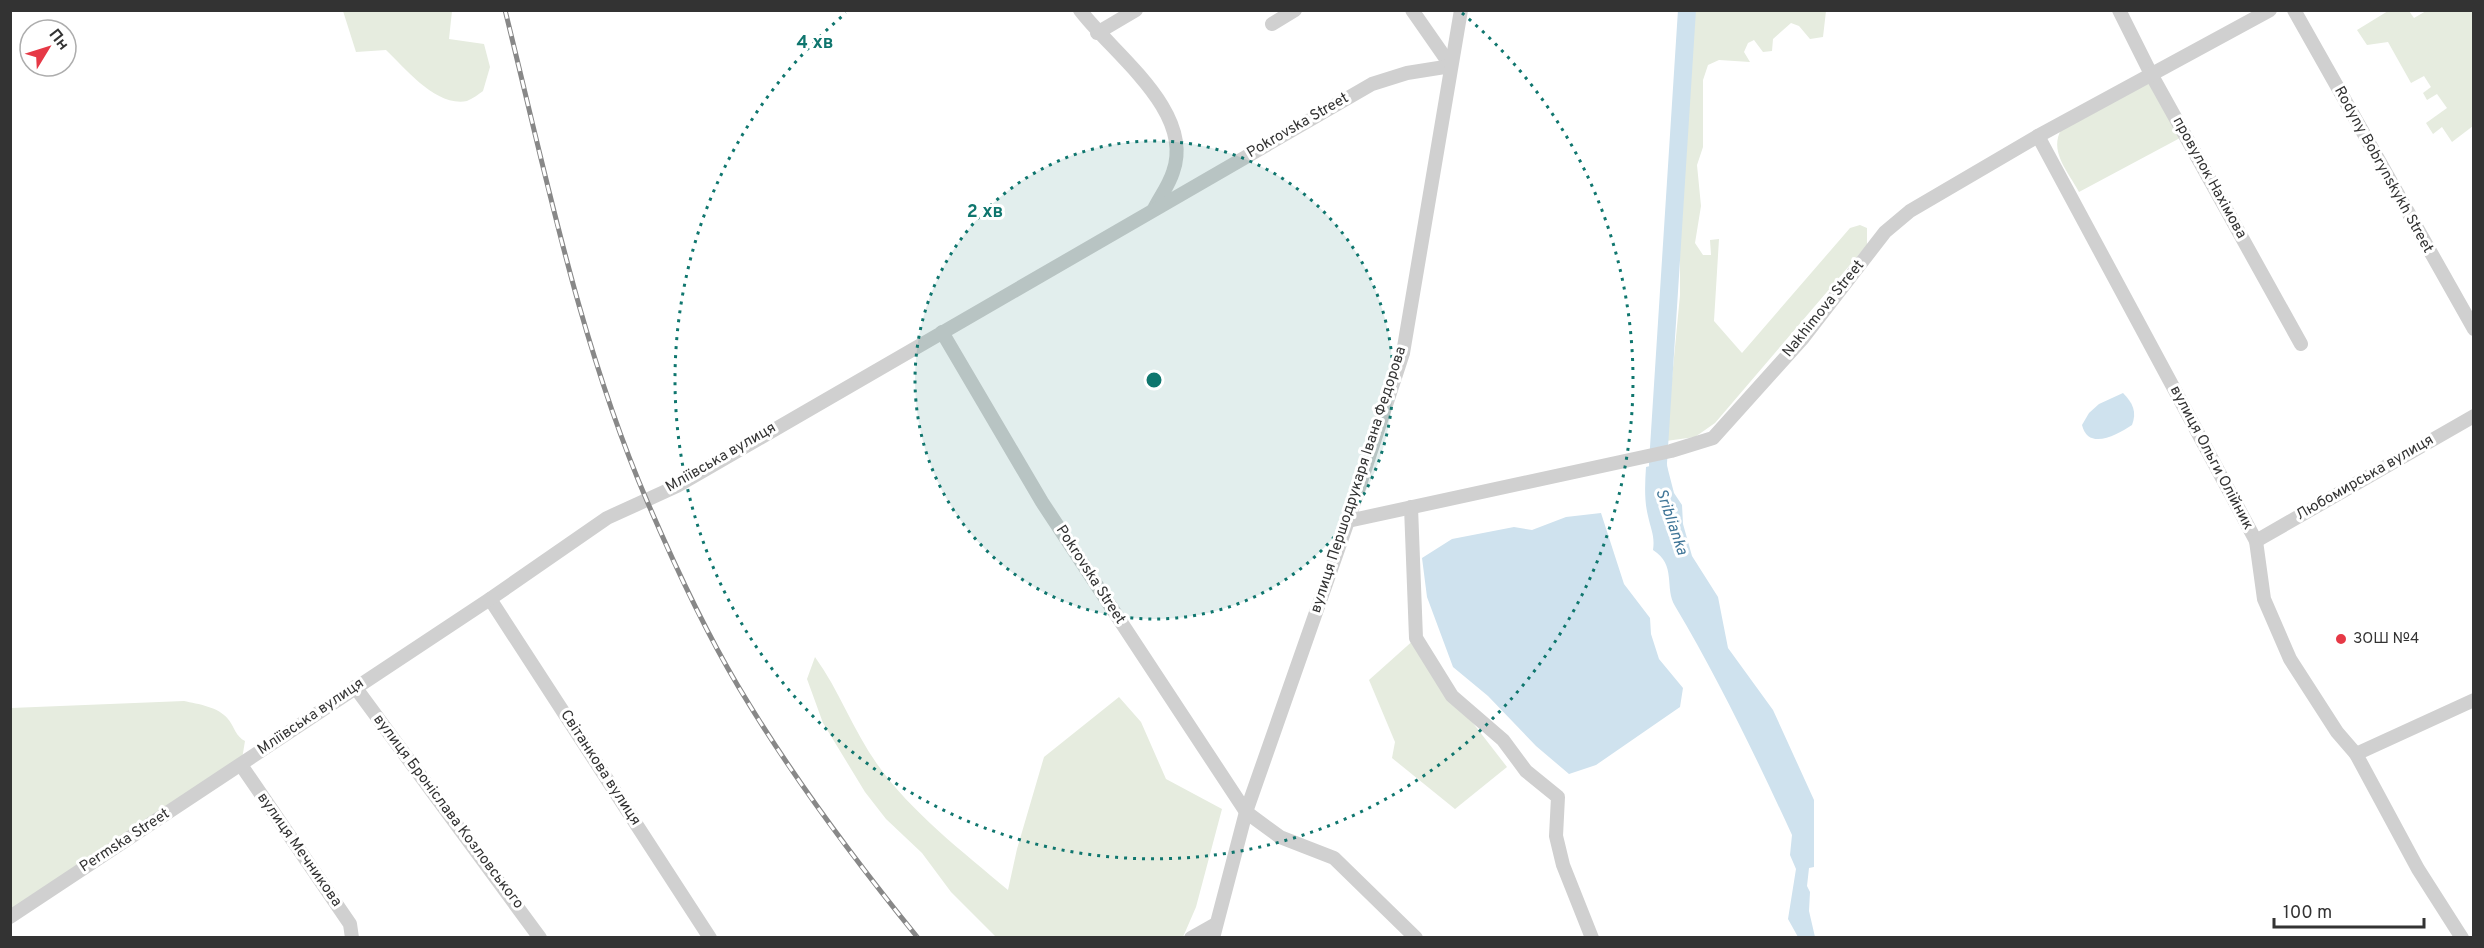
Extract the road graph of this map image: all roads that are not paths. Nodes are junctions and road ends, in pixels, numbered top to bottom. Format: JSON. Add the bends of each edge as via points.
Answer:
{"nodes":[{"id":1,"x":1080,"y":10,"type":"edge"},
{"id":2,"x":1136,"y":10,"type":"edge"},
{"id":3,"x":1295,"y":10,"type":"edge"},
{"id":4,"x":1412,"y":10,"type":"edge"},
{"id":5,"x":1461,"y":10,"type":"edge"},
{"id":6,"x":2119,"y":10,"type":"edge"},
{"id":7,"x":2270,"y":10,"type":"edge"},
{"id":8,"x":2294,"y":10,"type":"edge"},
{"id":9,"x":1272,"y":24,"type":"dead end"},
{"id":10,"x":1097,"y":33,"type":"junction"},
{"id":11,"x":1451,"y":66,"type":"junction"},
{"id":12,"x":2151,"y":74,"type":"junction"},
{"id":13,"x":2038,"y":136,"type":"junction"},
{"id":14,"x":1154,"y":209,"type":"junction"},
{"id":15,"x":2474,"y":329,"type":"edge"},
{"id":16,"x":942,"y":332,"type":"junction"},
{"id":17,"x":2301,"y":344,"type":"dead end"},
{"id":18,"x":2474,"y":416,"type":"edge"},
{"id":19,"x":1411,"y":507,"type":"junction"},
{"id":20,"x":1348,"y":521,"type":"junction"},
{"id":21,"x":2256,"y":541,"type":"junction"},
{"id":22,"x":490,"y":599,"type":"junction"},
{"id":23,"x":355,"y":687,"type":"junction"},
{"id":24,"x":2474,"y":700,"type":"edge"},
{"id":25,"x":2356,"y":754,"type":"junction"},
{"id":26,"x":241,"y":765,"type":"junction"},
{"id":27,"x":1246,"y":813,"type":"junction"},
{"id":28,"x":10,"y":917,"type":"edge"},
{"id":29,"x":1213,"y":931,"type":"edge"},
{"id":30,"x":352,"y":938,"type":"edge"},
{"id":31,"x":540,"y":938,"type":"edge"},
{"id":32,"x":710,"y":938,"type":"edge"},
{"id":33,"x":1191,"y":938,"type":"edge"},
{"id":34,"x":1416,"y":938,"type":"edge"},
{"id":35,"x":1592,"y":938,"type":"edge"},
{"id":36,"x":2462,"y":938,"type":"edge"}],
"edges":[{"from":1,"to":10,"type":"street"},
{"from":2,"to":10,"type":"street"},
{"from":3,"to":9,"type":"street"},
{"from":4,"to":11,"type":"street"},
{"from":5,"to":11,"type":"street","name":"вулиця Першодрукаря Івана Федорова"},
{"from":6,"to":12,"type":"street","name":"провулок Нахімова"},
{"from":7,"to":12,"type":"street","name":"Nakhimova Street"},
{"from":8,"to":15,"type":"street","name":"Rodyny Bobrynskykh Street"},
{"from":10,"to":14,"type":"street","via":[[1160,100],[1173,124],[1174,171]]},
{"from":11,"to":14,"type":"street","name":"Pokrovska Street","via":[[1372,84]]},
{"from":11,"to":20,"type":"street","name":"вулиця Першодрукаря Івана Федорова","via":[[1403,353]]},
{"from":12,"to":13,"type":"street","name":"Nakhimova Street"},
{"from":12,"to":17,"type":"street","name":"провулок Нахімова"},
{"from":13,"to":19,"type":"street","name":"Nakhimova Street","via":[[1895,222],[1803,338],[1713,438],[1671,451]]},
{"from":13,"to":21,"type":"street","name":"вулиця Ольги Олійник"},
{"from":14,"to":16,"type":"street","name":"Мліївська вулиця"},
{"from":16,"to":22,"type":"street","name":"Мліївська вулиця","via":[[677,486],[607,518]]},
{"from":16,"to":27,"type":"street","name":"Pokrovska Street","via":[[1042,502]]},
{"from":18,"to":21,"type":"street","name":"Любомирська вулиця"},
{"from":19,"to":20,"type":"street","name":"Nakhimova Street"},
{"from":19,"to":35,"type":"street","via":[[1416,638],[1452,696],[1503,740],[1526,771],[1558,797],[1556,836],[1563,865]]},
{"from":20,"to":27,"type":"street","name":"вулиця Першодрукаря Івана Федорова"},
{"from":21,"to":25,"type":"street","name":"вулиця Ольги Олійник","via":[[2264,599],[2290,659],[2337,732]]},
{"from":22,"to":23,"type":"street","name":"Мліївська вулиця"},
{"from":22,"to":32,"type":"street","name":"Світанкова вулиця"},
{"from":23,"to":26,"type":"street","name":"Мліївська вулиця"},
{"from":23,"to":31,"type":"street","name":"вулиця Броніслава Козловського"},
{"from":24,"to":25,"type":"street"},
{"from":25,"to":36,"type":"street","name":"вулиця Ольги Олійник","via":[[2418,869]]},
{"from":26,"to":28,"type":"street","name":"Permska Street"},
{"from":26,"to":30,"type":"street","name":"вулиця Мечникова","via":[[350,924]]},
{"from":27,"to":29,"type":"street","name":"вулиця Першодрукаря Івана Федорова"},
{"from":27,"to":34,"type":"street","via":[[1280,837],[1334,858]]},
{"from":29,"to":33,"type":"street"}]}
